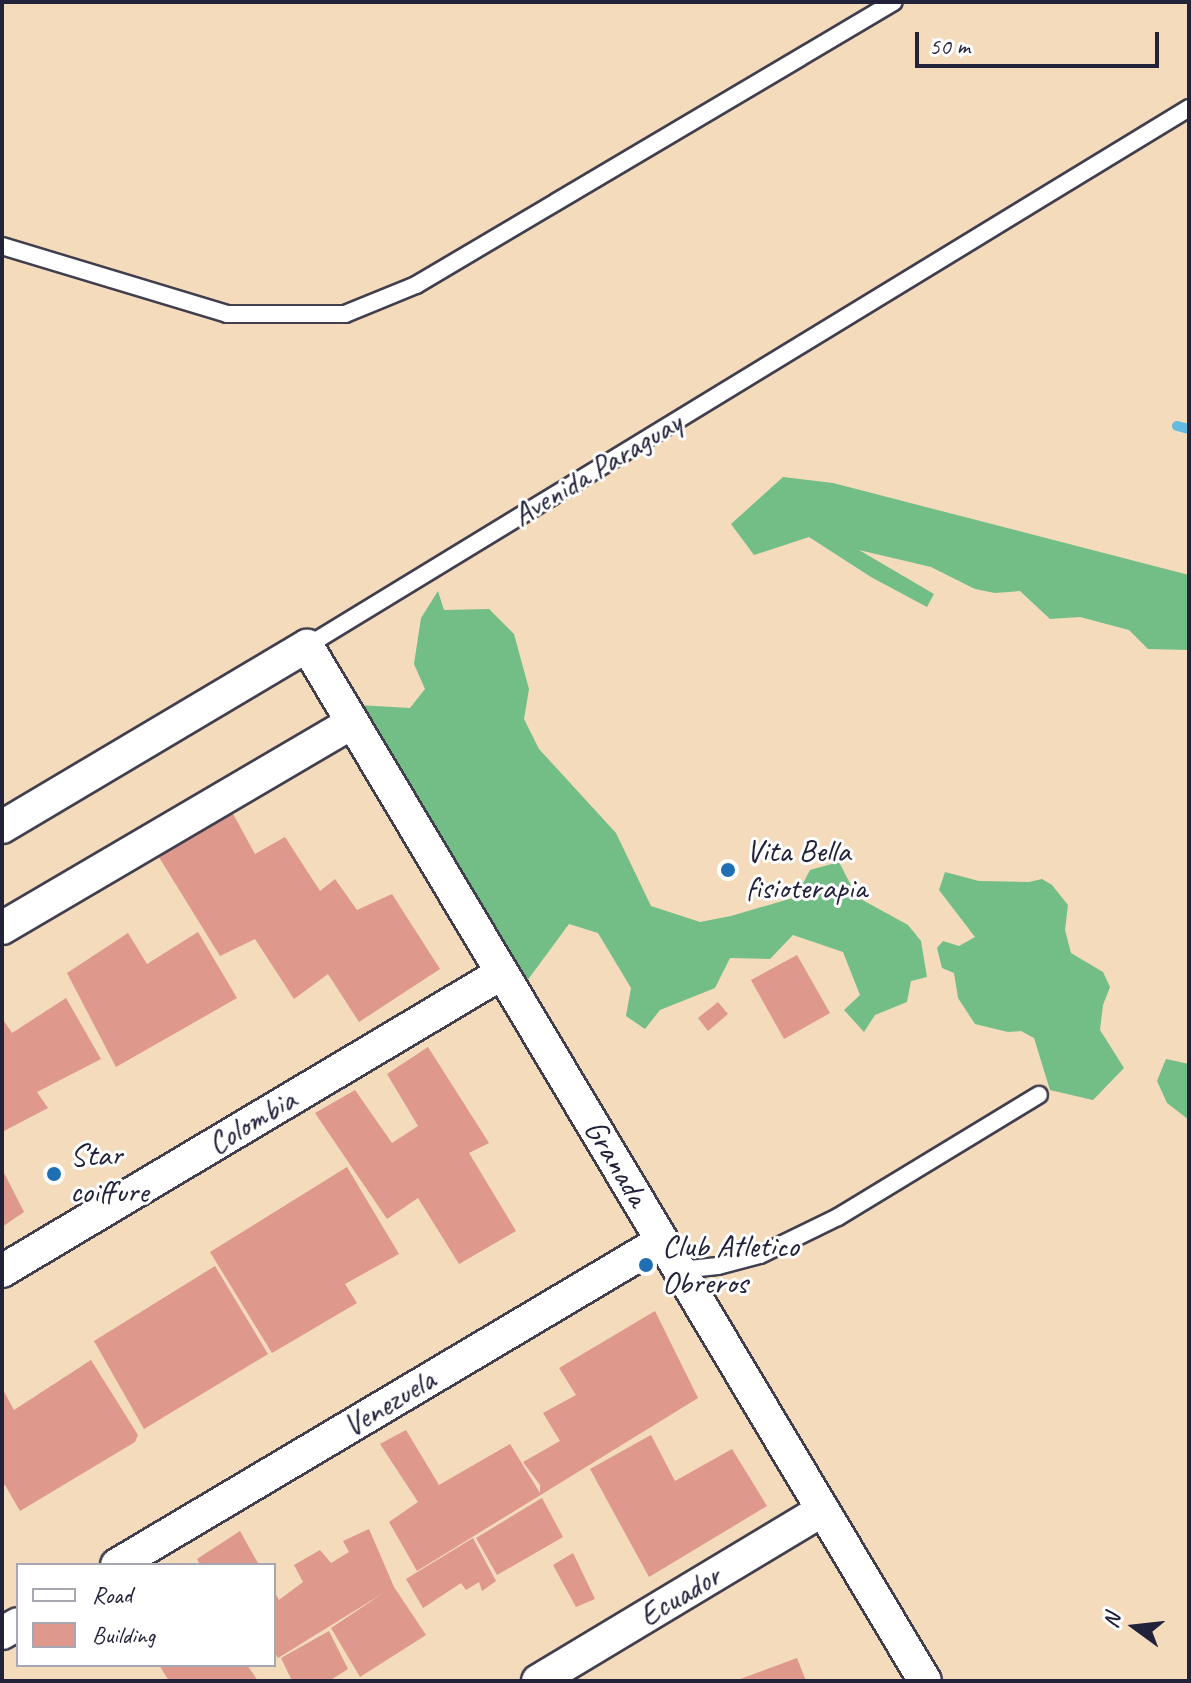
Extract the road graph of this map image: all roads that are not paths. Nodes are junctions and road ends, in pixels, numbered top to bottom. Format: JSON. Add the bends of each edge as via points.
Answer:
{"nodes":[{"id":1,"x":894,"y":2,"type":"edge"},
{"id":2,"x":1189,"y":108,"type":"edge"},
{"id":3,"x":2,"y":246,"type":"edge"},
{"id":4,"x":307,"y":646,"type":"junction"},
{"id":5,"x":352,"y":723,"type":"junction"},
{"id":6,"x":2,"y":827,"type":"edge"},
{"id":7,"x":2,"y":928,"type":"edge"},
{"id":8,"x":502,"y":973,"type":"junction"},
{"id":9,"x":1039,"y":1095,"type":"dead end"},
{"id":10,"x":662,"y":1241,"type":"junction"},
{"id":11,"x":680,"y":1270,"type":"junction"},
{"id":12,"x":2,"y":1271,"type":"edge"},
{"id":13,"x":823,"y":1510,"type":"junction"},
{"id":14,"x":120,"y":1563,"type":"edge"},
{"id":15,"x":538,"y":1681,"type":"edge"},
{"id":16,"x":925,"y":1681,"type":"edge"}],
"edges":[{"from":1,"to":3,"type":"lane","via":[[416,285],[345,314],[227,314]]},
{"from":2,"to":4,"type":"lane","name":"Avenida Paraguay"},
{"from":4,"to":5,"type":"street","name":"Granada"},
{"from":4,"to":6,"type":"street","name":"Avenida Paraguay"},
{"from":5,"to":7,"type":"street"},
{"from":5,"to":8,"type":"street","name":"Granada"},
{"from":8,"to":10,"type":"street","name":"Granada"},
{"from":8,"to":12,"type":"street","name":"Colombia"},
{"from":9,"to":11,"type":"lane","via":[[838,1217],[760,1255]]},
{"from":10,"to":11,"type":"street","name":"Granada"},
{"from":10,"to":14,"type":"street","name":"Venezuela"},
{"from":11,"to":13,"type":"street","name":"Granada"},
{"from":13,"to":15,"type":"street","name":"Ecuador"},
{"from":13,"to":16,"type":"street","name":"Granada"}]}
